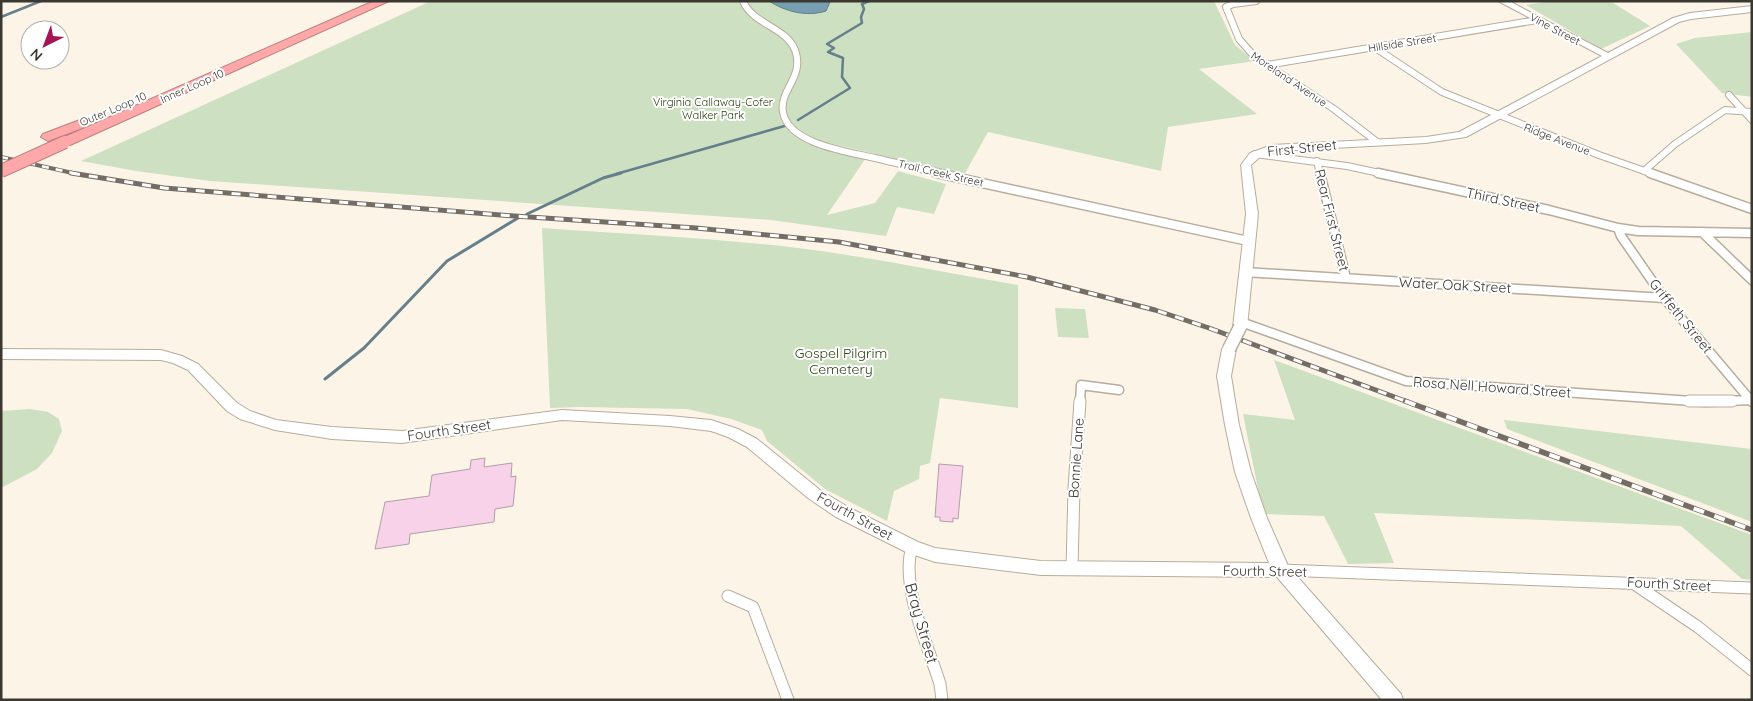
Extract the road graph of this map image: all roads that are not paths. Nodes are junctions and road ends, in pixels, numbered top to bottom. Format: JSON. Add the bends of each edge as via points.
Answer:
{"nodes":[{"id":1,"x":362,"y":1,"type":"edge"},
{"id":2,"x":384,"y":1,"type":"edge"},
{"id":3,"x":743,"y":1,"type":"edge"},
{"id":4,"x":1256,"y":1,"type":"edge"},
{"id":5,"x":1502,"y":1,"type":"edge"},
{"id":6,"x":339,"y":9,"type":"dead end"},
{"id":7,"x":1752,"y":9,"type":"edge"},
{"id":8,"x":324,"y":18,"type":"junction"},
{"id":9,"x":1537,"y":20,"type":"junction"},
{"id":10,"x":1374,"y":47,"type":"junction"},
{"id":11,"x":1608,"y":56,"type":"junction"},
{"id":12,"x":1267,"y":65,"type":"junction"},
{"id":13,"x":1729,"y":95,"type":"dead end"},
{"id":14,"x":1743,"y":111,"type":"junction"},
{"id":15,"x":1752,"y":112,"type":"edge"},
{"id":16,"x":1498,"y":116,"type":"junction"},
{"id":17,"x":1752,"y":120,"type":"edge"},
{"id":18,"x":1378,"y":142,"type":"junction"},
{"id":19,"x":1255,"y":154,"type":"junction"},
{"id":20,"x":1,"y":157,"type":"edge"},
{"id":21,"x":1317,"y":161,"type":"junction"},
{"id":22,"x":1,"y":170,"type":"edge"},
{"id":23,"x":1644,"y":171,"type":"junction"},
{"id":24,"x":1752,"y":209,"type":"edge"},
{"id":25,"x":1618,"y":228,"type":"junction"},
{"id":26,"x":1702,"y":232,"type":"junction"},
{"id":27,"x":1752,"y":233,"type":"edge"},
{"id":28,"x":1248,"y":241,"type":"junction"},
{"id":29,"x":1245,"y":272,"type":"junction"},
{"id":30,"x":1346,"y":278,"type":"junction"},
{"id":31,"x":1752,"y":280,"type":"edge"},
{"id":32,"x":1664,"y":298,"type":"junction"},
{"id":33,"x":1241,"y":324,"type":"junction"},
{"id":34,"x":1,"y":354,"type":"edge"},
{"id":35,"x":1119,"y":390,"type":"dead end"},
{"id":36,"x":1751,"y":401,"type":"edge"},
{"id":37,"x":912,"y":546,"type":"junction"},
{"id":38,"x":1072,"y":569,"type":"junction"},
{"id":39,"x":1281,"y":570,"type":"junction"},
{"id":40,"x":1633,"y":582,"type":"junction"},
{"id":41,"x":1752,"y":588,"type":"edge"},
{"id":42,"x":728,"y":596,"type":"dead end"},
{"id":43,"x":1752,"y":670,"type":"edge"},
{"id":44,"x":788,"y":700,"type":"edge"},
{"id":45,"x":942,"y":700,"type":"edge"},
{"id":46,"x":1394,"y":700,"type":"edge"}],
"edges":[{"from":1,"to":8,"type":"highway","name":"Outer Loop 10"},
{"from":2,"to":22,"type":"highway","name":"Inner Loop 10","bridge":true},
{"from":3,"to":28,"type":"street","name":"Trail Creek Street","via":[[747,12],[781,32],[794,49],[798,67],[783,99],[782,111],[787,122],[806,138],[947,175]]},
{"from":4,"to":12,"type":"street","name":"Moreland Avenue","via":[[1233,4],[1226,9],[1239,39],[1248,51]]},
{"from":5,"to":9,"type":"street","name":"Vine Street"},
{"from":6,"to":8,"type":"highway"},
{"from":7,"to":11,"type":"street","name":"First Street","via":[[1680,18]]},
{"from":8,"to":20,"type":"highway","name":"Outer Loop 10"},
{"from":9,"to":10,"type":"street","name":"Hillside Street"},
{"from":9,"to":11,"type":"street","name":"Vine Street"},
{"from":10,"to":12,"type":"street","name":"Hillside Street"},
{"from":10,"to":16,"type":"street","name":"Ridge Avenue","via":[[1442,92]]},
{"from":11,"to":16,"type":"street","name":"First Street"},
{"from":12,"to":18,"type":"street","name":"Moreland Avenue"},
{"from":13,"to":14,"type":"street"},
{"from":14,"to":15,"type":"street"},
{"from":14,"to":17,"type":"street"},
{"from":14,"to":23,"type":"street","via":[[1725,110],[1675,144]]},
{"from":16,"to":18,"type":"street","name":"First Street","via":[[1448,138]]},
{"from":16,"to":23,"type":"street","name":"Ridge Avenue"},
{"from":18,"to":19,"type":"street","name":"First Street","via":[[1291,146]]},
{"from":19,"to":21,"type":"street","name":"Third Street"},
{"from":19,"to":28,"type":"street","name":"First Street","via":[[1246,165],[1252,214]]},
{"from":21,"to":25,"type":"street","name":"Third Street"},
{"from":21,"to":30,"type":"street","name":"Rear First Street"},
{"from":23,"to":24,"type":"street","name":"Ridge Avenue"},
{"from":25,"to":26,"type":"street","name":"Third Street"},
{"from":25,"to":32,"type":"street","name":"Griffeth Street"},
{"from":26,"to":27,"type":"street","name":"Third Street"},
{"from":26,"to":31,"type":"street"},
{"from":28,"to":29,"type":"street","name":"First Street"},
{"from":29,"to":30,"type":"street","name":"Water Oak Street"},
{"from":29,"to":33,"type":"street","name":"First Street"},
{"from":30,"to":32,"type":"street","name":"Water Oak Street"},
{"from":32,"to":36,"type":"street","name":"Griffeth Street"},
{"from":33,"to":36,"type":"street","name":"Rosa Nell Howard Street","via":[[1406,381],[1706,402]]},
{"from":33,"to":39,"type":"street","name":"First Street","bridge":true,"via":[[1229,349],[1224,376],[1232,426],[1243,472]]},
{"from":34,"to":37,"type":"street","name":"Fourth Street","via":[[161,355],[193,368],[232,407],[245,415],[275,425],[332,433],[402,437],[562,415],[711,426],[752,443],[826,503]]},
{"from":35,"to":38,"type":"street","name":"Bonnie Lane","via":[[1081,385]]},
{"from":37,"to":38,"type":"street","name":"Fourth Street","via":[[935,556]]},
{"from":37,"to":45,"type":"street","name":"Bray Street","via":[[908,560],[910,589],[940,684]]},
{"from":38,"to":39,"type":"street","name":"Fourth Street"},
{"from":39,"to":40,"type":"street","name":"Fourth Street"},
{"from":39,"to":46,"type":"street","name":"First Street"},
{"from":40,"to":41,"type":"street","name":"Fourth Street"},
{"from":40,"to":43,"type":"street","via":[[1698,626]]},
{"from":42,"to":44,"type":"street","via":[[753,607]]}]}
